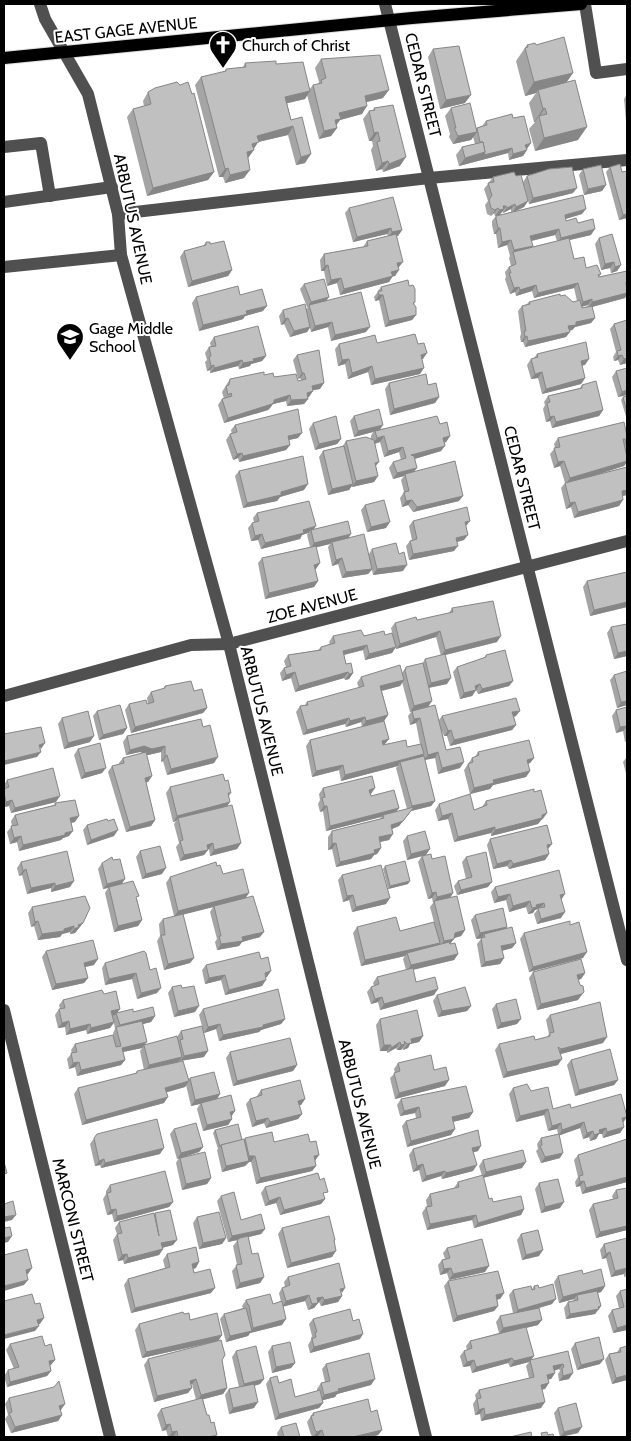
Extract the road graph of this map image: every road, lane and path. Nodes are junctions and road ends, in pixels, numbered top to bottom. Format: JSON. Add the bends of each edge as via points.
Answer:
{"nodes":[{"id":1,"x":40,"y":4,"type":"edge"},
{"id":2,"x":385,"y":4,"type":"edge"},
{"id":3,"x":581,"y":4,"type":"edge"},
{"id":4,"x":585,"y":4,"type":"edge"},
{"id":5,"x":536,"y":6,"type":"edge"},
{"id":6,"x":485,"y":7,"type":"edge"},
{"id":7,"x":389,"y":20,"type":"junction"},
{"id":8,"x":63,"y":52,"type":"junction"},
{"id":9,"x":4,"y":58,"type":"edge"},
{"id":10,"x":627,"y":69,"type":"edge"},
{"id":11,"x":4,"y":147,"type":"edge"},
{"id":12,"x":627,"y":160,"type":"edge"},
{"id":13,"x":430,"y":178,"type":"junction"},
{"id":14,"x":112,"y":187,"type":"junction"},
{"id":15,"x":50,"y":196,"type":"junction"},
{"id":16,"x":4,"y":202,"type":"edge"},
{"id":17,"x":118,"y":214,"type":"junction"},
{"id":18,"x":121,"y":255,"type":"junction"},
{"id":19,"x":4,"y":267,"type":"edge"},
{"id":20,"x":627,"y":541,"type":"edge"},
{"id":21,"x":528,"y":566,"type":"junction"},
{"id":22,"x":229,"y":644,"type":"junction"},
{"id":23,"x":4,"y":696,"type":"edge"},
{"id":24,"x":627,"y":960,"type":"edge"},
{"id":25,"x":4,"y":1010,"type":"edge"},
{"id":26,"x":110,"y":1437,"type":"edge"},
{"id":27,"x":426,"y":1437,"type":"edge"}],
"edges":[{"from":1,"to":8,"type":"street","name":"ARBUTUS AVENUE"},
{"from":2,"to":7,"type":"street","name":"CEDAR STREET"},
{"from":3,"to":5,"type":"main road","name":"EAST GAGE AVENUE"},
{"from":4,"to":10,"type":"street","via":[[596,73]]},
{"from":5,"to":6,"type":"main road","name":"EAST GAGE AVENUE"},
{"from":6,"to":7,"type":"main road","name":"EAST GAGE AVENUE"},
{"from":7,"to":8,"type":"main road","name":"EAST GAGE AVENUE"},
{"from":7,"to":13,"type":"street","name":"CEDAR STREET"},
{"from":8,"to":9,"type":"main road","name":"EAST GAGE AVENUE"},
{"from":8,"to":14,"type":"street","name":"ARBUTUS AVENUE","via":[[88,94]]},
{"from":11,"to":15,"type":"street","via":[[41,143]]},
{"from":12,"to":13,"type":"street"},
{"from":13,"to":17,"type":"street"},
{"from":13,"to":21,"type":"street","name":"CEDAR STREET"},
{"from":14,"to":15,"type":"street"},
{"from":14,"to":17,"type":"street","name":"ARBUTUS AVENUE"},
{"from":15,"to":16,"type":"street"},
{"from":17,"to":18,"type":"street","name":"ARBUTUS AVENUE"},
{"from":18,"to":19,"type":"street"},
{"from":18,"to":22,"type":"street","name":"ARBUTUS AVENUE"},
{"from":20,"to":21,"type":"street","name":"ZOE AVENUE"},
{"from":21,"to":22,"type":"street","name":"ZOE AVENUE"},
{"from":21,"to":24,"type":"street","name":"CEDAR STREET"},
{"from":22,"to":23,"type":"street","name":"ZOE AVENUE","via":[[191,645]]},
{"from":22,"to":27,"type":"street","name":"ARBUTUS AVENUE"},
{"from":25,"to":26,"type":"street","name":"MARCONI STREET"}]}
